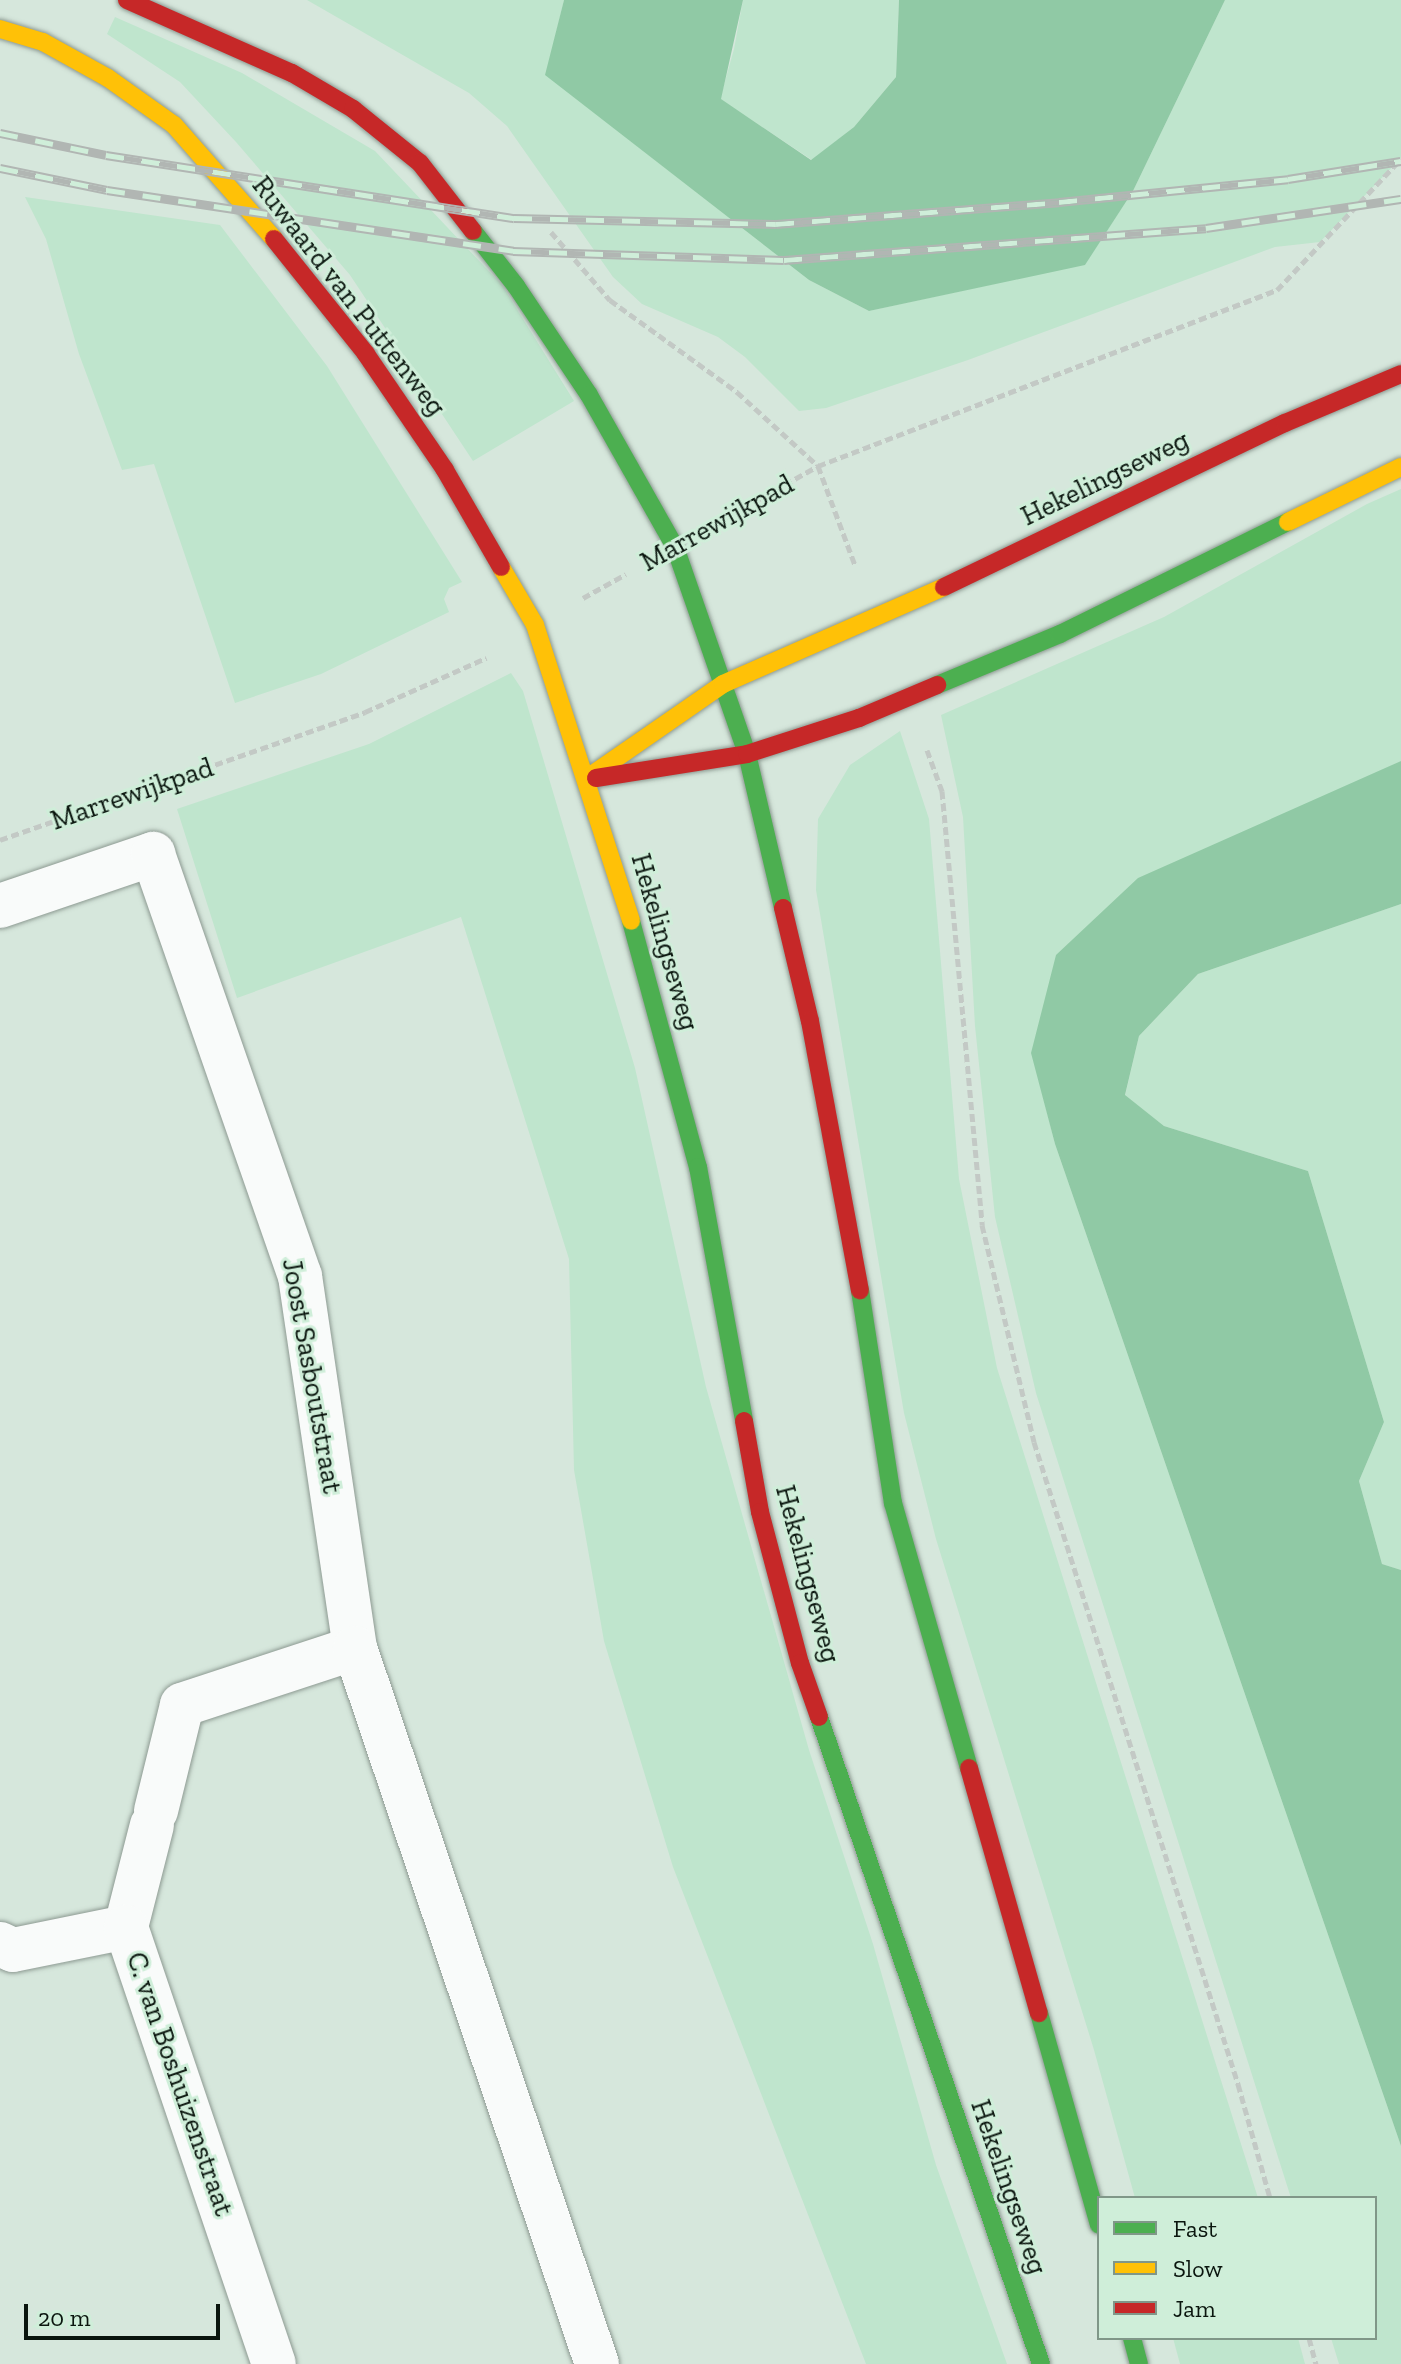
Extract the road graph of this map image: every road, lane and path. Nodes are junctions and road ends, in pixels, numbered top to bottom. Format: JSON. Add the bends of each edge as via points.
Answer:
{"nodes":[{"id":1,"x":127,"y":0,"type":"edge"},
{"id":2,"x":0,"y":29,"type":"edge"},
{"id":3,"x":1401,"y":159,"type":"edge"},
{"id":4,"x":1401,"y":374,"type":"edge"},
{"id":5,"x":1401,"y":467,"type":"edge"},
{"id":6,"x":675,"y":547,"type":"junction"},
{"id":7,"x":535,"y":625,"type":"junction"},
{"id":8,"x":723,"y":684,"type":"junction"},
{"id":9,"x":906,"y":699,"type":"junction"},
{"id":10,"x":747,"y":754,"type":"junction"},
{"id":11,"x":586,"y":779,"type":"junction"},
{"id":12,"x":0,"y":840,"type":"edge"},
{"id":13,"x":0,"y":906,"type":"edge"},
{"id":14,"x":355,"y":1648,"type":"junction"},
{"id":15,"x":126,"y":1927,"type":"junction"},
{"id":16,"x":0,"y":1944,"type":"edge"},
{"id":17,"x":1269,"y":2196,"type":"edge"},
{"id":18,"x":1097,"y":2218,"type":"edge"},
{"id":19,"x":1133,"y":2340,"type":"edge"},
{"id":20,"x":1310,"y":2340,"type":"edge"},
{"id":21,"x":274,"y":2364,"type":"edge"},
{"id":22,"x":597,"y":2364,"type":"edge"},
{"id":23,"x":1041,"y":2364,"type":"edge"},
{"id":24,"x":1139,"y":2364,"type":"edge"},
{"id":25,"x":1316,"y":2364,"type":"edge"}],
"edges":[{"from":1,"to":6,"type":"street","via":[[292,73],[353,109],[420,163],[516,286],[581,383]]},
{"from":2,"to":7,"type":"street","name":"Ruwaard van Puttenweg","via":[[43,42],[108,78],[174,125],[366,354],[445,470]]},
{"from":3,"to":6,"type":"path","name":"Marrewijkpad","via":[[1277,290],[818,466]]},
{"from":4,"to":8,"type":"street","name":"Hekelingseweg","via":[[1285,423],[923,597]]},
{"from":5,"to":9,"type":"street","via":[[1060,634]]},
{"from":6,"to":7,"type":"path","name":"Marrewijkpad"},
{"from":6,"to":8,"type":"street"},
{"from":7,"to":11,"type":"street","name":"Ruwaard van Puttenweg"},
{"from":7,"to":12,"type":"path","name":"Marrewijkpad","via":[[486,658],[365,712]]},
{"from":8,"to":10,"type":"street"},
{"from":8,"to":11,"type":"street","name":"Hekelingseweg"},
{"from":9,"to":10,"type":"street"},
{"from":9,"to":17,"type":"path","via":[[942,791],[982,1225],[1034,1442]]},
{"from":10,"to":11,"type":"street"},
{"from":10,"to":18,"type":"street","via":[[810,1021],[893,1503]]},
{"from":11,"to":23,"type":"street","name":"Hekelingseweg","via":[[640,947],[698,1167],[760,1512],[800,1663]]},
{"from":13,"to":14,"type":"street","name":"Joost Sasboutstraat","via":[[153,854],[300,1276]]},
{"from":14,"to":15,"type":"street","via":[[182,1705]]},
{"from":14,"to":22,"type":"street"},
{"from":15,"to":16,"type":"street","name":"C. van Boshuizenstraat","via":[[13,1950]]},
{"from":15,"to":21,"type":"street","name":"C. van Boshuizenstraat"},
{"from":19,"to":24,"type":"street"},
{"from":20,"to":25,"type":"path"}]}
